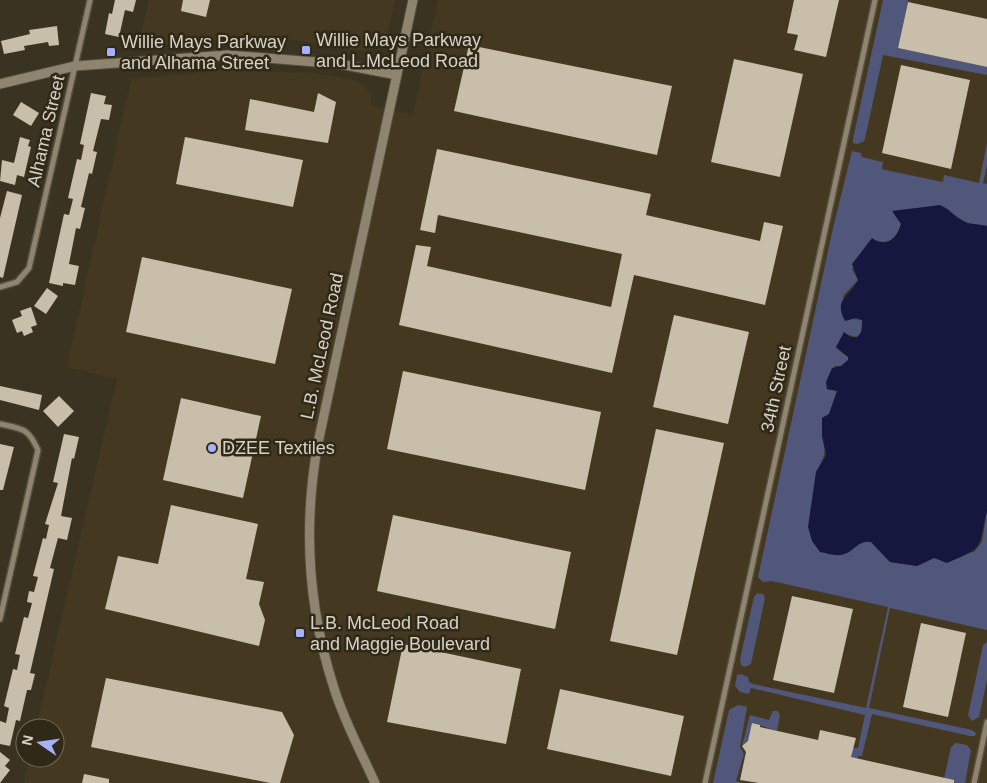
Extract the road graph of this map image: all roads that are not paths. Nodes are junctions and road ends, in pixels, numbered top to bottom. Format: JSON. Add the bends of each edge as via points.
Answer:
{"nodes":[{"id":1,"x":90,"y":0,"type":"edge"},
{"id":2,"x":413,"y":0,"type":"edge"},
{"id":3,"x":874,"y":0,"type":"edge"},
{"id":4,"x":75,"y":66,"type":"junction"},
{"id":5,"x":397,"y":75,"type":"junction"},
{"id":6,"x":0,"y":84,"type":"edge"},
{"id":7,"x":0,"y":287,"type":"edge"},
{"id":8,"x":0,"y":424,"type":"edge"},
{"id":9,"x":0,"y":619,"type":"edge"},
{"id":10,"x":987,"y":722,"type":"edge"},
{"id":11,"x":375,"y":783,"type":"edge"},
{"id":12,"x":705,"y":783,"type":"edge"},
{"id":13,"x":974,"y":783,"type":"edge"}],
"edges":[{"from":1,"to":4,"type":"street","name":"Alhama Street"},
{"from":2,"to":5,"type":"street","name":"L.B. McLeod Road"},
{"from":3,"to":12,"type":"street","name":"34th Street"},
{"from":4,"to":5,"type":"street","via":[[228,55],[340,64]]},
{"from":4,"to":6,"type":"street"},
{"from":4,"to":7,"type":"street","name":"Alhama Street","via":[[28,268],[17,282]]},
{"from":5,"to":11,"type":"street","name":"L.B. McLeod Road","via":[[318,443],[309,542],[311,585],[321,645],[343,713]]},
{"from":8,"to":9,"type":"street","via":[[20,428],[31,435],[38,450]]},
{"from":10,"to":13,"type":"street"}]}
